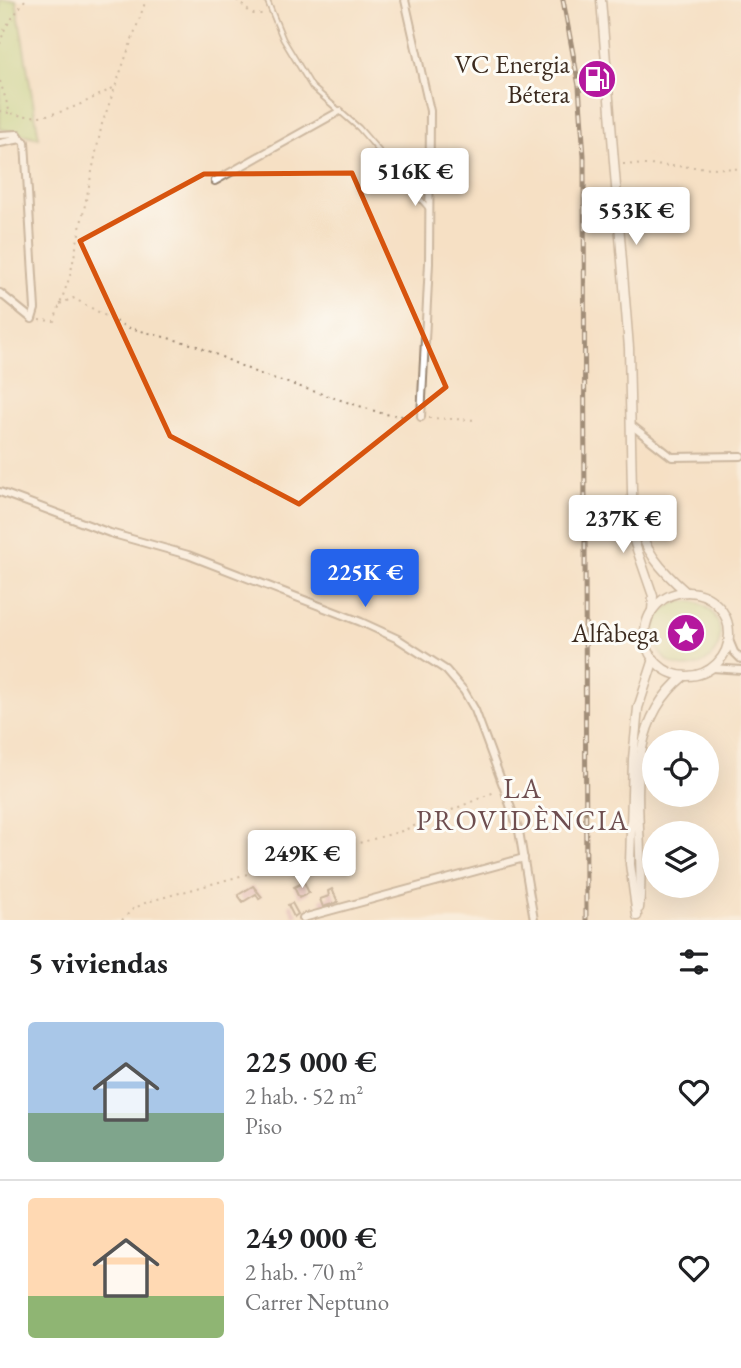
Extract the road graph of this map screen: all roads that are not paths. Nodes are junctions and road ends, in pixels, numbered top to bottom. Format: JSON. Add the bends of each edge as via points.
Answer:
{"nodes":[{"id":1,"x":267,"y":0,"type":"edge"},
{"id":2,"x":405,"y":0,"type":"edge"},
{"id":3,"x":601,"y":0,"type":"edge"},
{"id":4,"x":340,"y":111,"type":"junction"},
{"id":5,"x":0,"y":135,"type":"edge"},
{"id":6,"x":22,"y":139,"type":"junction"},
{"id":7,"x":0,"y":143,"type":"edge"},
{"id":8,"x":215,"y":181,"type":"dead end"},
{"id":9,"x":429,"y":209,"type":"junction"},
{"id":10,"x":0,"y":293,"type":"edge"},
{"id":11,"x":421,"y":417,"type":"road end"},
{"id":12,"x":631,"y":425,"type":"junction"},
{"id":13,"x":741,"y":456,"type":"edge"},
{"id":14,"x":0,"y":492,"type":"edge"},
{"id":15,"x":632,"y":496,"type":"junction"},
{"id":16,"x":686,"y":592,"type":"junction"},
{"id":17,"x":652,"y":611,"type":"junction"},
{"id":18,"x":729,"y":640,"type":"junction"},
{"id":19,"x":654,"y":659,"type":"junction"},
{"id":20,"x":741,"y":659,"type":"edge"},
{"id":21,"x":713,"y":668,"type":"junction"},
{"id":22,"x":741,"y":670,"type":"edge"},
{"id":23,"x":684,"y":676,"type":"junction"},
{"id":24,"x":524,"y":858,"type":"junction"},
{"id":25,"x":303,"y":918,"type":"dead end"},
{"id":26,"x":638,"y":918,"type":"edge"},
{"id":27,"x":534,"y":920,"type":"edge"}],
"edges":[{"from":1,"to":4,"type":"lane","via":[[283,39],[312,87]]},
{"from":2,"to":9,"type":"street","via":[[430,111]]},
{"from":3,"to":12,"type":"street"},
{"from":4,"to":8,"type":"street"},
{"from":4,"to":9,"type":"lane"},
{"from":5,"to":6,"type":"street","via":[[18,134]]},
{"from":6,"to":7,"type":"street"},
{"from":6,"to":10,"type":"street","via":[[36,309],[32,319]]},
{"from":9,"to":11,"type":"street"},
{"from":12,"to":13,"type":"street","via":[[672,457]]},
{"from":12,"to":15,"type":"street"},
{"from":14,"to":24,"type":"street","via":[[110,533],[188,555],[361,622],[424,654],[446,670],[475,710]]},
{"from":15,"to":16,"type":"street","via":[[640,533],[652,559]]},
{"from":15,"to":17,"type":"street","via":[[633,538],[653,596]]},
{"from":16,"to":17,"type":"street","via":[[667,597]]},
{"from":16,"to":18,"type":"street","via":[[706,597],[722,610]]},
{"from":17,"to":19,"type":"street","via":[[645,635]]},
{"from":18,"to":20,"type":"street"},
{"from":18,"to":21,"type":"street"},
{"from":19,"to":23,"type":"street","via":[[667,671]]},
{"from":19,"to":26,"type":"street","via":[[638,708],[633,759],[631,864]]},
{"from":21,"to":22,"type":"street"},
{"from":21,"to":23,"type":"street"},
{"from":23,"to":26,"type":"street","via":[[670,687],[652,714],[640,758]]},
{"from":24,"to":25,"type":"street"},
{"from":24,"to":27,"type":"street"}]}
